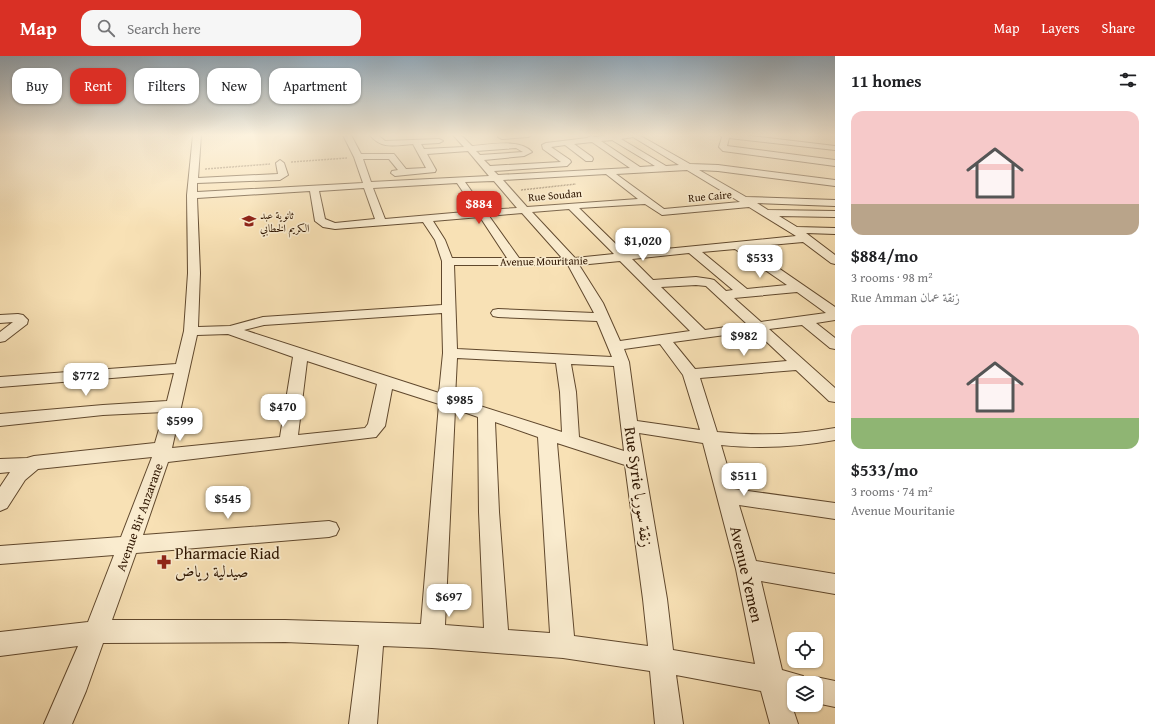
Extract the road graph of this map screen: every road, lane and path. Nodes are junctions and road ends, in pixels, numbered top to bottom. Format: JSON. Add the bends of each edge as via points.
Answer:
{"nodes":[{"id":1,"x":194,"y":166,"type":"edge"},
{"id":2,"x":281,"y":166,"type":"edge"},
{"id":3,"x":363,"y":166,"type":"edge"},
{"id":4,"x":399,"y":166,"type":"edge"},
{"id":5,"x":430,"y":166,"type":"edge"},
{"id":6,"x":508,"y":166,"type":"edge"},
{"id":7,"x":633,"y":166,"type":"edge"},
{"id":8,"x":661,"y":166,"type":"edge"},
{"id":9,"x":693,"y":166,"type":"edge"},
{"id":10,"x":749,"y":166,"type":"edge"},
{"id":11,"x":690,"y":167,"type":"junction"},
{"id":12,"x":487,"y":168,"type":"joint"},
{"id":13,"x":664,"y":168,"type":"junction"},
{"id":14,"x":637,"y":169,"type":"junction"},
{"id":15,"x":404,"y":172,"type":"junction"},
{"id":16,"x":419,"y":172,"type":"junction"},
{"id":17,"x":608,"y":172,"type":"junction"},
{"id":18,"x":384,"y":174,"type":"dead end"},
{"id":19,"x":256,"y":175,"type":"junction"},
{"id":20,"x":496,"y":178,"type":"junction"},
{"id":21,"x":460,"y":181,"type":"junction"},
{"id":22,"x":425,"y":182,"type":"junction"},
{"id":23,"x":835,"y":183,"type":"edge"},
{"id":24,"x":580,"y":184,"type":"dead end"},
{"id":25,"x":367,"y":185,"type":"junction"},
{"id":26,"x":192,"y":188,"type":"junction"},
{"id":27,"x":314,"y":188,"type":"junction"},
{"id":28,"x":821,"y":188,"type":"junction"},
{"id":29,"x":258,"y":191,"type":"junction"},
{"id":30,"x":509,"y":192,"type":"junction"},
{"id":31,"x":649,"y":201,"type":"junction"},
{"id":32,"x":625,"y":202,"type":"junction"},
{"id":33,"x":746,"y":202,"type":"junction"},
{"id":34,"x":835,"y":203,"type":"edge"},
{"id":35,"x":571,"y":206,"type":"junction"},
{"id":36,"x":525,"y":210,"type":"junction"},
{"id":37,"x":662,"y":212,"type":"junction"},
{"id":38,"x":766,"y":213,"type":"junction"},
{"id":39,"x":483,"y":214,"type":"junction"},
{"id":40,"x":835,"y":214,"type":"edge"},
{"id":41,"x":427,"y":219,"type":"junction"},
{"id":42,"x":381,"y":222,"type":"junction"},
{"id":43,"x":795,"y":230,"type":"junction"},
{"id":44,"x":835,"y":231,"type":"edge"},
{"id":45,"x":807,"y":238,"type":"junction"},
{"id":46,"x":739,"y":246,"type":"junction"},
{"id":47,"x":692,"y":250,"type":"junction"},
{"id":48,"x":830,"y":253,"type":"edge"},
{"id":49,"x":622,"y":257,"type":"junction"},
{"id":50,"x":448,"y":261,"type":"junction"},
{"id":51,"x":835,"y":261,"type":"edge"},
{"id":52,"x":516,"y":262,"type":"junction"},
{"id":53,"x":572,"y":262,"type":"junction"},
{"id":54,"x":650,"y":284,"type":"junction"},
{"id":55,"x":800,"y":288,"type":"junction"},
{"id":56,"x":744,"y":293,"type":"junction"},
{"id":57,"x":723,"y":295,"type":"junction"},
{"id":58,"x":449,"y":308,"type":"junction"},
{"id":59,"x":498,"y":313,"type":"dead end"},
{"id":60,"x":835,"y":314,"type":"edge"},
{"id":61,"x":602,"y":317,"type":"junction"},
{"id":62,"x":0,"y":319,"type":"edge"},
{"id":63,"x":263,"y":321,"type":"junction"},
{"id":64,"x":806,"y":321,"type":"junction"},
{"id":65,"x":757,"y":327,"type":"junction"},
{"id":66,"x":230,"y":330,"type":"junction"},
{"id":67,"x":191,"y":331,"type":"junction"},
{"id":68,"x":700,"y":333,"type":"junction"},
{"id":69,"x":0,"y":338,"type":"edge"},
{"id":70,"x":663,"y":339,"type":"junction"},
{"id":71,"x":258,"y":341,"type":"junction"},
{"id":72,"x":835,"y":346,"type":"edge"},
{"id":73,"x":450,"y":353,"type":"junction"},
{"id":74,"x":301,"y":354,"type":"junction"},
{"id":75,"x":618,"y":354,"type":"junction"},
{"id":76,"x":563,"y":358,"type":"junction"},
{"id":77,"x":800,"y":365,"type":"junction"},
{"id":78,"x":183,"y":368,"type":"junction"},
{"id":79,"x":691,"y":374,"type":"junction"},
{"id":80,"x":386,"y":380,"type":"junction"},
{"id":81,"x":0,"y":382,"type":"edge"},
{"id":82,"x":835,"y":397,"type":"edge"},
{"id":83,"x":447,"y":400,"type":"junction"},
{"id":84,"x":174,"y":406,"type":"junction"},
{"id":85,"x":486,"y":414,"type":"junction"},
{"id":86,"x":0,"y":420,"type":"edge"},
{"id":87,"x":629,"y":426,"type":"junction"},
{"id":88,"x":547,"y":434,"type":"junction"},
{"id":89,"x":835,"y":434,"type":"edge"},
{"id":90,"x":711,"y":438,"type":"junction"},
{"id":91,"x":288,"y":442,"type":"junction"},
{"id":92,"x":571,"y":442,"type":"junction"},
{"id":93,"x":162,"y":453,"type":"junction"},
{"id":94,"x":634,"y":461,"type":"junction"},
{"id":95,"x":30,"y":465,"type":"junction"},
{"id":96,"x":0,"y":466,"type":"edge"},
{"id":97,"x":728,"y":496,"type":"junction"},
{"id":98,"x":0,"y":503,"type":"edge"},
{"id":99,"x":835,"y":511,"type":"edge"},
{"id":100,"x":329,"y":529,"type":"dead end"},
{"id":101,"x":129,"y":544,"type":"junction"},
{"id":102,"x":0,"y":555,"type":"edge"},
{"id":103,"x":747,"y":569,"type":"junction"},
{"id":104,"x":835,"y":584,"type":"edge"},
{"id":105,"x":96,"y":632,"type":"junction"},
{"id":106,"x":372,"y":634,"type":"junction"},
{"id":107,"x":432,"y":636,"type":"junction"},
{"id":108,"x":497,"y":640,"type":"junction"},
{"id":109,"x":0,"y":644,"type":"edge"},
{"id":110,"x":564,"y":646,"type":"junction"},
{"id":111,"x":661,"y":660,"type":"junction"},
{"id":112,"x":782,"y":682,"type":"edge"},
{"id":113,"x":823,"y":691,"type":"edge"},
{"id":114,"x":835,"y":694,"type":"edge"},
{"id":115,"x":58,"y":724,"type":"edge"},
{"id":116,"x":363,"y":724,"type":"edge"},
{"id":117,"x":669,"y":724,"type":"edge"},
{"id":118,"x":784,"y":724,"type":"edge"}],
"edges":[{"from":1,"to":26,"type":"street","name":"Avenue Bir Anzarane"},
{"from":2,"to":19,"type":"street","via":[[284,175],[282,176]]},
{"from":3,"to":25,"type":"street","via":[[367,174]]},
{"from":4,"to":15,"type":"street"},
{"from":5,"to":16,"type":"street","via":[[432,170]]},
{"from":6,"to":12,"type":"street"},
{"from":7,"to":14,"type":"street"},
{"from":8,"to":13,"type":"street"},
{"from":9,"to":11,"type":"street"},
{"from":10,"to":28,"type":"street"},
{"from":11,"to":13,"type":"street"},
{"from":11,"to":33,"type":"street"},
{"from":12,"to":20,"type":"street","name":"Rue Syrie زنقة سوريا"},
{"from":13,"to":14,"type":"street"},
{"from":14,"to":17,"type":"street"},
{"from":15,"to":16,"type":"street"},
{"from":15,"to":18,"type":"street"},
{"from":16,"to":22,"type":"street"},
{"from":17,"to":20,"type":"street"},
{"from":17,"to":31,"type":"street"},
{"from":19,"to":26,"type":"street"},
{"from":19,"to":29,"type":"street"},
{"from":20,"to":21,"type":"street"},
{"from":20,"to":30,"type":"street","name":"Rue Syrie زنقة سوريا"},
{"from":21,"to":22,"type":"street"},
{"from":21,"to":39,"type":"street"},
{"from":22,"to":25,"type":"street"},
{"from":23,"to":28,"type":"street"},
{"from":24,"to":30,"type":"path"},
{"from":25,"to":27,"type":"street"},
{"from":25,"to":42,"type":"street"},
{"from":26,"to":29,"type":"street"},
{"from":26,"to":67,"type":"street","name":"Avenue Bir Anzarane","via":[[194,273]]},
{"from":27,"to":29,"type":"street"},
{"from":27,"to":42,"type":"street","name":"Rue Soudan","via":[[320,221],[326,225]]},
{"from":28,"to":34,"type":"street"},
{"from":30,"to":36,"type":"street","name":"Rue Syrie زنقة سوريا"},
{"from":31,"to":32,"type":"street","name":"Rue Soudan"},
{"from":31,"to":37,"type":"street"},
{"from":32,"to":35,"type":"street","name":"Rue Soudan"},
{"from":32,"to":37,"type":"street"},
{"from":33,"to":34,"type":"street","name":"Rue Caire"},
{"from":33,"to":37,"type":"street","name":"Rue Caire"},
{"from":33,"to":38,"type":"street"},
{"from":35,"to":36,"type":"street","name":"Rue Soudan"},
{"from":35,"to":49,"type":"street"},
{"from":36,"to":39,"type":"street","name":"Rue Soudan"},
{"from":36,"to":53,"type":"street","name":"Rue Syrie زنقة سوريا"},
{"from":38,"to":40,"type":"street"},
{"from":38,"to":43,"type":"street"},
{"from":39,"to":41,"type":"street","name":"Rue Soudan"},
{"from":39,"to":52,"type":"street"},
{"from":41,"to":42,"type":"street","name":"Rue Soudan"},
{"from":41,"to":50,"type":"street","via":[[440,240]]},
{"from":43,"to":44,"type":"street"},
{"from":43,"to":45,"type":"street"},
{"from":45,"to":46,"type":"street","name":"Avenue Mouritanie"},
{"from":45,"to":48,"type":"street"},
{"from":46,"to":47,"type":"street","name":"Avenue Mouritanie"},
{"from":46,"to":55,"type":"street"},
{"from":47,"to":49,"type":"street","name":"Avenue Mouritanie"},
{"from":47,"to":56,"type":"street"},
{"from":48,"to":51,"type":"street"},
{"from":49,"to":53,"type":"street","name":"Avenue Mouritanie"},
{"from":49,"to":54,"type":"street"},
{"from":50,"to":52,"type":"street","name":"Avenue Mouritanie"},
{"from":50,"to":58,"type":"street"},
{"from":52,"to":53,"type":"street","name":"Avenue Mouritanie"},
{"from":53,"to":61,"type":"street","name":"Rue Syrie زنقة سوريا"},
{"from":54,"to":57,"type":"street","via":[[700,281],[710,283]]},
{"from":54,"to":68,"type":"street"},
{"from":55,"to":56,"type":"street"},
{"from":55,"to":60,"type":"street"},
{"from":56,"to":57,"type":"street"},
{"from":57,"to":65,"type":"street"},
{"from":58,"to":63,"type":"street"},
{"from":58,"to":73,"type":"street"},
{"from":59,"to":61,"type":"street"},
{"from":60,"to":64,"type":"street"},
{"from":61,"to":75,"type":"street","name":"Rue Syrie زنقة سوريا"},
{"from":62,"to":69,"type":"street","via":[[22,320]]},
{"from":63,"to":66,"type":"street"},
{"from":63,"to":71,"type":"street"},
{"from":64,"to":65,"type":"street"},
{"from":64,"to":72,"type":"street"},
{"from":65,"to":68,"type":"street"},
{"from":65,"to":77,"type":"street"},
{"from":66,"to":67,"type":"street"},
{"from":66,"to":71,"type":"street"},
{"from":67,"to":78,"type":"street","name":"Avenue Bir Anzarane"},
{"from":68,"to":70,"type":"street"},
{"from":70,"to":75,"type":"street"},
{"from":70,"to":79,"type":"street","name":"Avenue Yemen"},
{"from":71,"to":74,"type":"street"},
{"from":73,"to":76,"type":"street"},
{"from":73,"to":83,"type":"street"},
{"from":74,"to":80,"type":"street"},
{"from":74,"to":91,"type":"street"},
{"from":75,"to":76,"type":"street"},
{"from":75,"to":87,"type":"street","name":"Rue Syrie زنقة سوريا"},
{"from":76,"to":92,"type":"street"},
{"from":77,"to":79,"type":"street"},
{"from":77,"to":82,"type":"street"},
{"from":78,"to":81,"type":"street"},
{"from":78,"to":84,"type":"street","name":"Avenue Bir Anzarane"},
{"from":79,"to":90,"type":"street","name":"Avenue Yemen"},
{"from":80,"to":83,"type":"street"},
{"from":80,"to":91,"type":"street","via":[[376,426],[370,433]]},
{"from":83,"to":85,"type":"street"},
{"from":83,"to":107,"type":"street"},
{"from":84,"to":86,"type":"street"},
{"from":84,"to":93,"type":"street","name":"Avenue Bir Anzarane"},
{"from":85,"to":88,"type":"street"},
{"from":85,"to":108,"type":"street"},
{"from":87,"to":90,"type":"street"},
{"from":87,"to":94,"type":"street","name":"Rue Syrie زنقة سوريا"},
{"from":88,"to":92,"type":"street"},
{"from":88,"to":110,"type":"street"},
{"from":89,"to":90,"type":"street","via":[[784,442]]},
{"from":90,"to":97,"type":"street","name":"Avenue Yemen"},
{"from":91,"to":93,"type":"street"},
{"from":92,"to":94,"type":"street"},
{"from":93,"to":95,"type":"street"},
{"from":93,"to":101,"type":"street","name":"Avenue Bir Anzarane"},
{"from":94,"to":111,"type":"street","name":"Rue Syrie زنقة سوريا","via":[[656,606]]},
{"from":95,"to":96,"type":"street"},
{"from":95,"to":98,"type":"street","via":[[19,474]]},
{"from":97,"to":99,"type":"street"},
{"from":97,"to":103,"type":"street","name":"Avenue Yemen"},
{"from":100,"to":101,"type":"street"},
{"from":101,"to":102,"type":"street"},
{"from":101,"to":105,"type":"street","name":"Avenue Bir Anzarane"},
{"from":103,"to":104,"type":"street"},
{"from":103,"to":112,"type":"street","name":"Avenue Yemen"},
{"from":105,"to":106,"type":"street","via":[[285,631]]},
{"from":105,"to":109,"type":"street"},
{"from":105,"to":115,"type":"street","name":"Avenue Bir Anzarane"},
{"from":106,"to":107,"type":"street"},
{"from":106,"to":116,"type":"street"},
{"from":107,"to":108,"type":"street"},
{"from":108,"to":110,"type":"street"},
{"from":110,"to":111,"type":"street"},
{"from":111,"to":112,"type":"street"},
{"from":111,"to":117,"type":"street","name":"Rue Syrie زنقة سوريا"},
{"from":112,"to":118,"type":"street","name":"Avenue Yemen"},
{"from":113,"to":114,"type":"street"}]}
